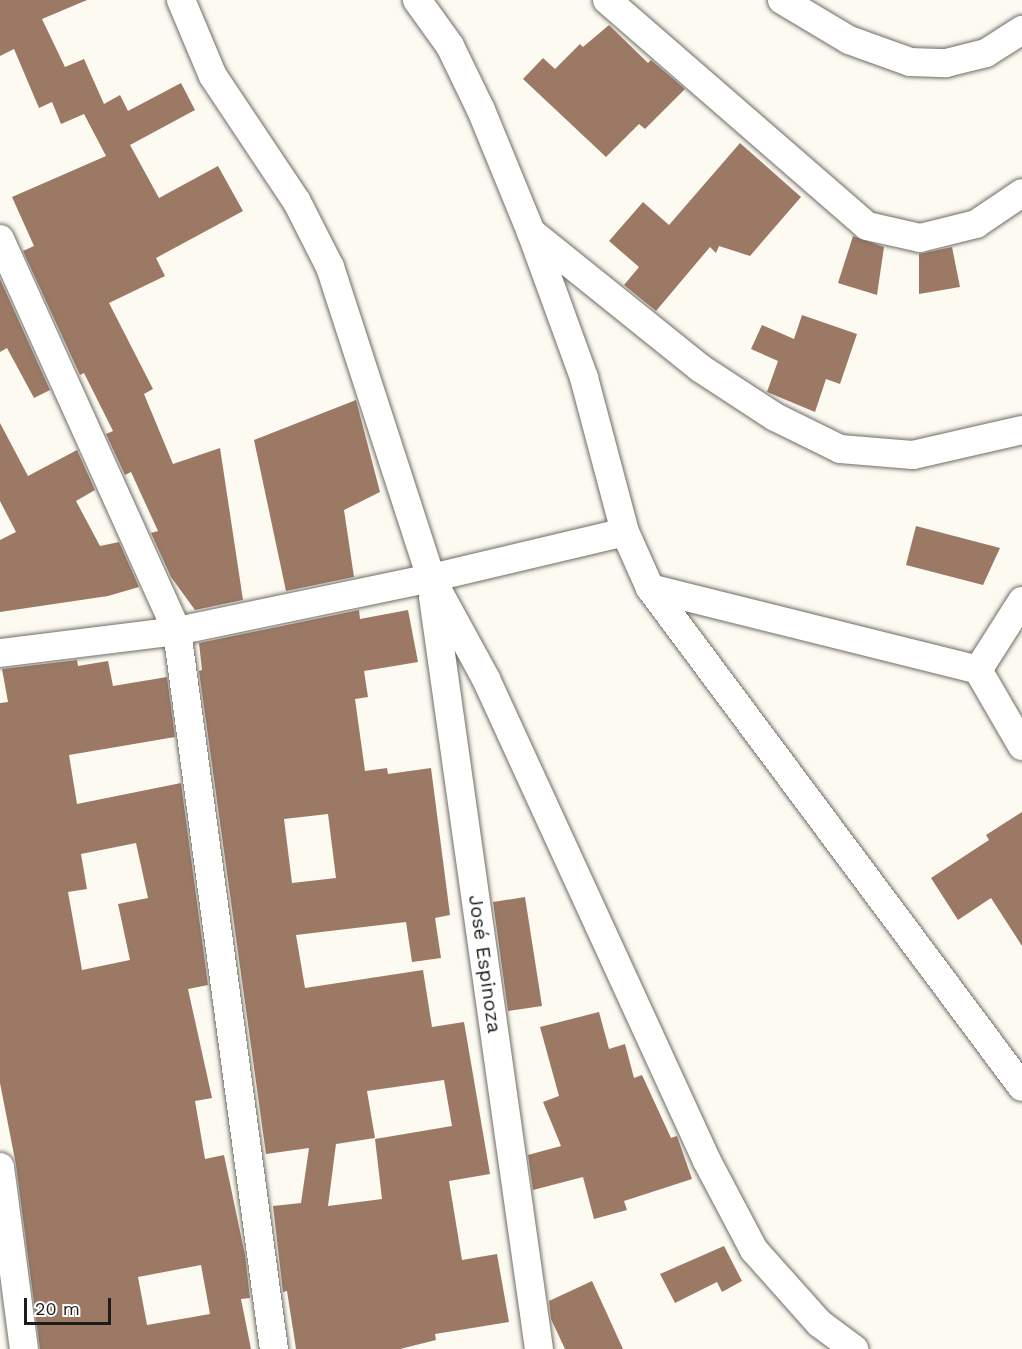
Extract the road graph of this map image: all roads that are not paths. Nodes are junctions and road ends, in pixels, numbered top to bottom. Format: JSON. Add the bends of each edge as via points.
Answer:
{"nodes":[{"id":1,"x":181,"y":0,"type":"edge"},
{"id":2,"x":417,"y":0,"type":"edge"},
{"id":3,"x":607,"y":0,"type":"edge"},
{"id":4,"x":782,"y":0,"type":"edge"},
{"id":5,"x":1022,"y":30,"type":"edge"},
{"id":6,"x":1022,"y":193,"type":"edge"},
{"id":7,"x":531,"y":232,"type":"junction"},
{"id":8,"x":0,"y":239,"type":"edge"},
{"id":9,"x":1022,"y":430,"type":"edge"},
{"id":10,"x":625,"y":532,"type":"junction"},
{"id":11,"x":431,"y":578,"type":"junction"},
{"id":12,"x":650,"y":588,"type":"junction"},
{"id":13,"x":1022,"y":601,"type":"edge"},
{"id":14,"x":177,"y":631,"type":"junction"},
{"id":15,"x":0,"y":653,"type":"edge"},
{"id":16,"x":978,"y":670,"type":"junction"},
{"id":17,"x":1022,"y":746,"type":"edge"},
{"id":18,"x":1022,"y":1087,"type":"edge"},
{"id":19,"x":0,"y":1167,"type":"edge"},
{"id":20,"x":24,"y":1349,"type":"edge"},
{"id":21,"x":274,"y":1349,"type":"edge"},
{"id":22,"x":539,"y":1349,"type":"edge"},
{"id":23,"x":854,"y":1349,"type":"edge"}],
"edges":[{"from":1,"to":11,"type":"street","via":[[213,76],[297,202],[330,267]]},
{"from":2,"to":7,"type":"street","via":[[450,46]]},
{"from":3,"to":6,"type":"street","via":[[867,226],[920,238],[976,224]]},
{"from":4,"to":5,"type":"street","via":[[849,40],[909,62],[946,63],[986,53]]},
{"from":7,"to":9,"type":"street","via":[[700,368],[775,417],[840,449],[913,455]]},
{"from":7,"to":10,"type":"street","via":[[584,378]]},
{"from":8,"to":14,"type":"street"},
{"from":10,"to":11,"type":"street"},
{"from":10,"to":12,"type":"street"},
{"from":11,"to":14,"type":"street"},
{"from":11,"to":22,"type":"street","name":"José Espinoza"},
{"from":11,"to":23,"type":"street","via":[[486,679],[706,1161],[754,1250],[819,1323]]},
{"from":12,"to":16,"type":"street"},
{"from":12,"to":18,"type":"street"},
{"from":13,"to":16,"type":"street"},
{"from":14,"to":15,"type":"street"},
{"from":14,"to":21,"type":"street"},
{"from":16,"to":17,"type":"street"},
{"from":19,"to":20,"type":"street"}]}
